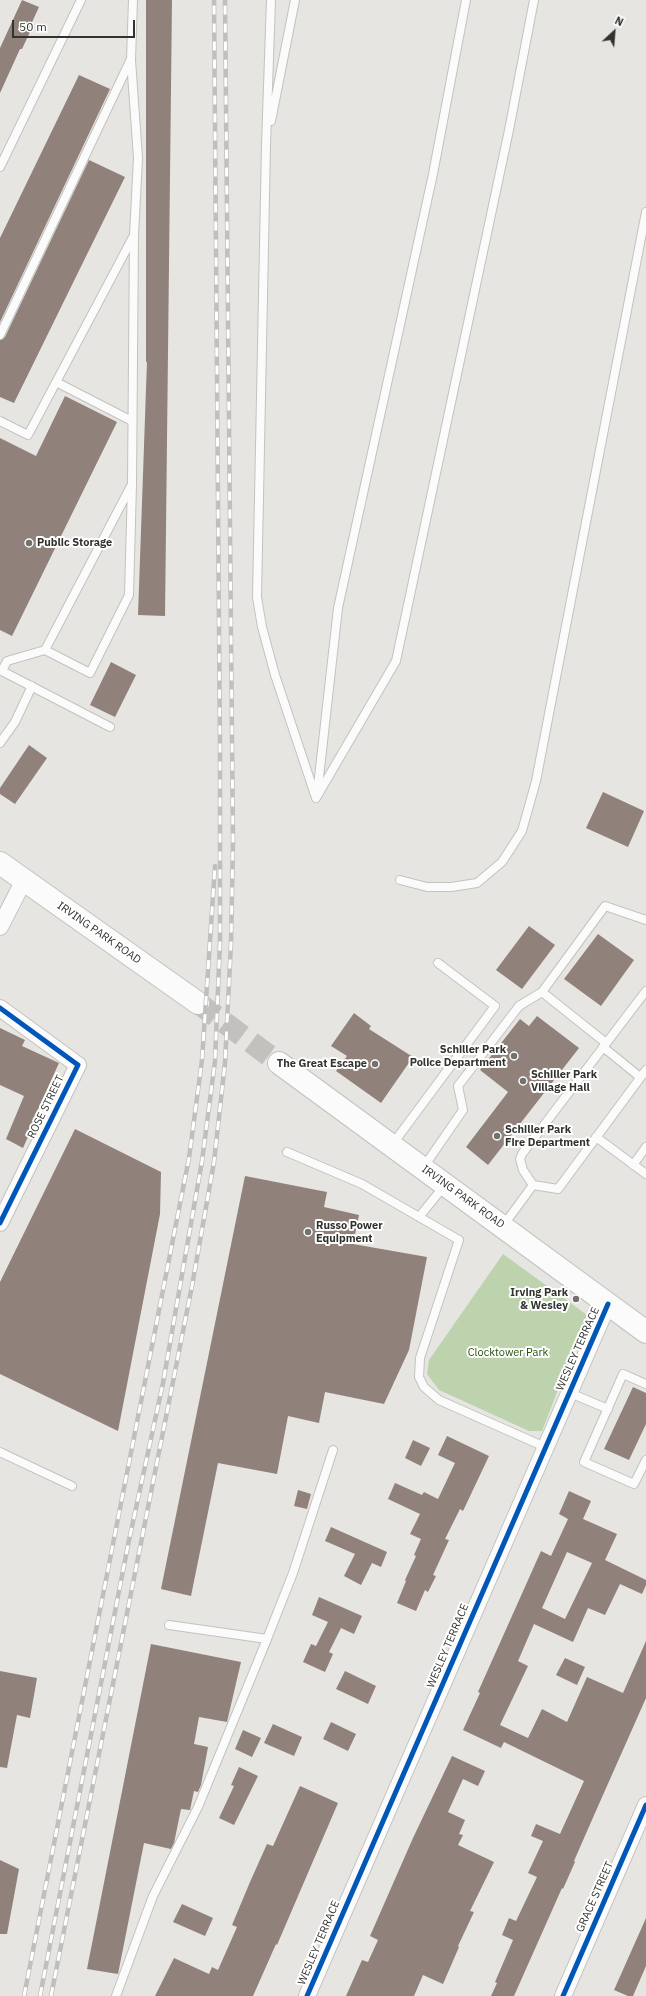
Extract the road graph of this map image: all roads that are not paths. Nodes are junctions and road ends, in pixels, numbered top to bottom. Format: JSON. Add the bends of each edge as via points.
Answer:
{"nodes":[{"id":1,"x":81,"y":0,"type":"edge"},
{"id":2,"x":133,"y":0,"type":"edge"},
{"id":3,"x":271,"y":0,"type":"edge"},
{"id":4,"x":295,"y":0,"type":"edge"},
{"id":5,"x":466,"y":0,"type":"edge"},
{"id":6,"x":534,"y":0,"type":"edge"},
{"id":7,"x":131,"y":60,"type":"junction"},
{"id":8,"x":266,"y":145,"type":"junction"},
{"id":9,"x":0,"y":167,"type":"edge"},
{"id":10,"x":646,"y":212,"type":"edge"},
{"id":11,"x":134,"y":236,"type":"junction"},
{"id":12,"x":0,"y":335,"type":"edge"},
{"id":13,"x":56,"y":382,"type":"junction"},
{"id":14,"x":0,"y":421,"type":"edge"},
{"id":15,"x":132,"y":421,"type":"junction"},
{"id":16,"x":132,"y":484,"type":"junction"},
{"id":17,"x":45,"y":650,"type":"junction"},
{"id":18,"x":1,"y":671,"type":"edge"},
{"id":19,"x":32,"y":686,"type":"junction"},
{"id":20,"x":110,"y":727,"type":"dead end"},
{"id":21,"x":0,"y":743,"type":"edge"},
{"id":22,"x":316,"y":798,"type":"junction"},
{"id":23,"x":0,"y":863,"type":"edge"},
{"id":24,"x":24,"y":880,"type":"junction"},
{"id":25,"x":400,"y":880,"type":"dead end"},
{"id":26,"x":646,"y":920,"type":"edge"},
{"id":27,"x":0,"y":927,"type":"edge"},
{"id":28,"x":438,"y":963,"type":"dead end"},
{"id":29,"x":646,"y":991,"type":"edge"},
{"id":30,"x":542,"y":992,"type":"junction"},
{"id":31,"x":198,"y":1003,"type":"tunnel mouth"},
{"id":32,"x":0,"y":1008,"type":"edge"},
{"id":33,"x":604,"y":1045,"type":"junction"},
{"id":34,"x":280,"y":1063,"type":"tunnel mouth"},
{"id":35,"x":646,"y":1070,"type":"edge"},
{"id":36,"x":640,"y":1077,"type":"junction"},
{"id":37,"x":596,"y":1138,"type":"junction"},
{"id":38,"x":392,"y":1145,"type":"junction"},
{"id":39,"x":646,"y":1147,"type":"edge"},
{"id":40,"x":287,"y":1152,"type":"dead end"},
{"id":41,"x":632,"y":1164,"type":"junction"},
{"id":42,"x":423,"y":1168,"type":"junction"},
{"id":43,"x":646,"y":1174,"type":"edge"},
{"id":44,"x":445,"y":1184,"type":"junction"},
{"id":45,"x":534,"y":1184,"type":"junction"},
{"id":46,"x":419,"y":1217,"type":"junction"},
{"id":47,"x":0,"y":1223,"type":"edge"},
{"id":48,"x":502,"y":1226,"type":"junction"},
{"id":49,"x":608,"y":1304,"type":"junction"},
{"id":50,"x":646,"y":1332,"type":"edge"},
{"id":51,"x":646,"y":1384,"type":"edge"},
{"id":52,"x":570,"y":1393,"type":"junction"},
{"id":53,"x":608,"y":1409,"type":"junction"},
{"id":54,"x":545,"y":1448,"type":"junction"},
{"id":55,"x":333,"y":1450,"type":"dead end"},
{"id":56,"x":0,"y":1452,"type":"edge"},
{"id":57,"x":646,"y":1460,"type":"edge"},
{"id":58,"x":72,"y":1486,"type":"dead end"},
{"id":59,"x":169,"y":1625,"type":"dead end"},
{"id":60,"x":267,"y":1639,"type":"junction"},
{"id":61,"x":646,"y":1805,"type":"edge"},
{"id":62,"x":116,"y":1996,"type":"edge"},
{"id":63,"x":307,"y":1996,"type":"edge"},
{"id":64,"x":563,"y":1996,"type":"edge"}],
"edges":[{"from":1,"to":9,"type":"lane"},
{"from":2,"to":7,"type":"lane"},
{"from":3,"to":8,"type":"lane"},
{"from":4,"to":8,"type":"lane"},
{"from":5,"to":22,"type":"lane","via":[[433,174],[338,608]]},
{"from":6,"to":22,"type":"lane","via":[[509,130],[396,661]]},
{"from":7,"to":11,"type":"lane","via":[[138,158]]},
{"from":7,"to":12,"type":"lane"},
{"from":8,"to":22,"type":"lane","via":[[257,597],[275,675]]},
{"from":10,"to":25,"type":"lane","via":[[536,781],[522,831],[502,862],[477,883],[427,887]]},
{"from":11,"to":13,"type":"lane"},
{"from":11,"to":15,"type":"lane"},
{"from":13,"to":14,"type":"lane","via":[[28,435]]},
{"from":13,"to":15,"type":"lane"},
{"from":15,"to":16,"type":"lane"},
{"from":16,"to":17,"type":"lane"},
{"from":16,"to":17,"type":"lane","via":[[129,595],[90,673]]},
{"from":17,"to":18,"type":"lane","via":[[7,662]]},
{"from":18,"to":19,"type":"lane"},
{"from":19,"to":20,"type":"lane"},
{"from":19,"to":21,"type":"lane","via":[[15,722]]},
{"from":23,"to":24,"type":"main road","name":"IRVING PARK ROAD"},
{"from":24,"to":27,"type":"street"},
{"from":24,"to":31,"type":"main road","name":"IRVING PARK ROAD"},
{"from":26,"to":30,"type":"lane","via":[[605,906]]},
{"from":28,"to":38,"type":"lane","via":[[495,1006]]},
{"from":29,"to":33,"type":"lane"},
{"from":30,"to":33,"type":"lane"},
{"from":30,"to":42,"type":"lane","via":[[519,1006],[458,1086],[464,1110]]},
{"from":32,"to":47,"type":"street","name":"ROSE STREET","via":[[78,1065]]},
{"from":33,"to":36,"type":"lane"},
{"from":33,"to":45,"type":"lane","via":[[522,1154],[520,1159],[523,1170]]},
{"from":34,"to":38,"type":"main road","name":"IRVING PARK ROAD"},
{"from":35,"to":36,"type":"lane"},
{"from":36,"to":37,"type":"lane"},
{"from":37,"to":41,"type":"lane"},
{"from":37,"to":45,"type":"lane","via":[[558,1189]]},
{"from":38,"to":42,"type":"main road","name":"IRVING PARK ROAD"},
{"from":39,"to":41,"type":"lane"},
{"from":40,"to":46,"type":"lane","via":[[362,1184]]},
{"from":41,"to":43,"type":"lane"},
{"from":42,"to":44,"type":"main road","name":"IRVING PARK ROAD"},
{"from":44,"to":46,"type":"lane"},
{"from":44,"to":48,"type":"main road","name":"IRVING PARK ROAD"},
{"from":45,"to":48,"type":"lane"},
{"from":46,"to":54,"type":"lane","via":[[459,1240],[420,1358],[418,1377],[424,1387],[439,1400]]},
{"from":48,"to":49,"type":"main road","name":"IRVING PARK ROAD"},
{"from":49,"to":50,"type":"main road","name":"IRVING PARK ROAD"},
{"from":49,"to":52,"type":"street","name":"WESLEY TERRACE"},
{"from":51,"to":53,"type":"lane","via":[[623,1374]]},
{"from":52,"to":53,"type":"lane"},
{"from":52,"to":54,"type":"street","name":"WESLEY TERRACE"},
{"from":53,"to":57,"type":"lane","via":[[584,1462],[634,1484]]},
{"from":54,"to":63,"type":"street","name":"WESLEY TERRACE"},
{"from":55,"to":60,"type":"lane","via":[[293,1573]]},
{"from":56,"to":58,"type":"lane"},
{"from":59,"to":60,"type":"lane"},
{"from":60,"to":62,"type":"lane","via":[[198,1807],[153,1896]]},
{"from":61,"to":64,"type":"street","name":"GRACE STREET"}]}
